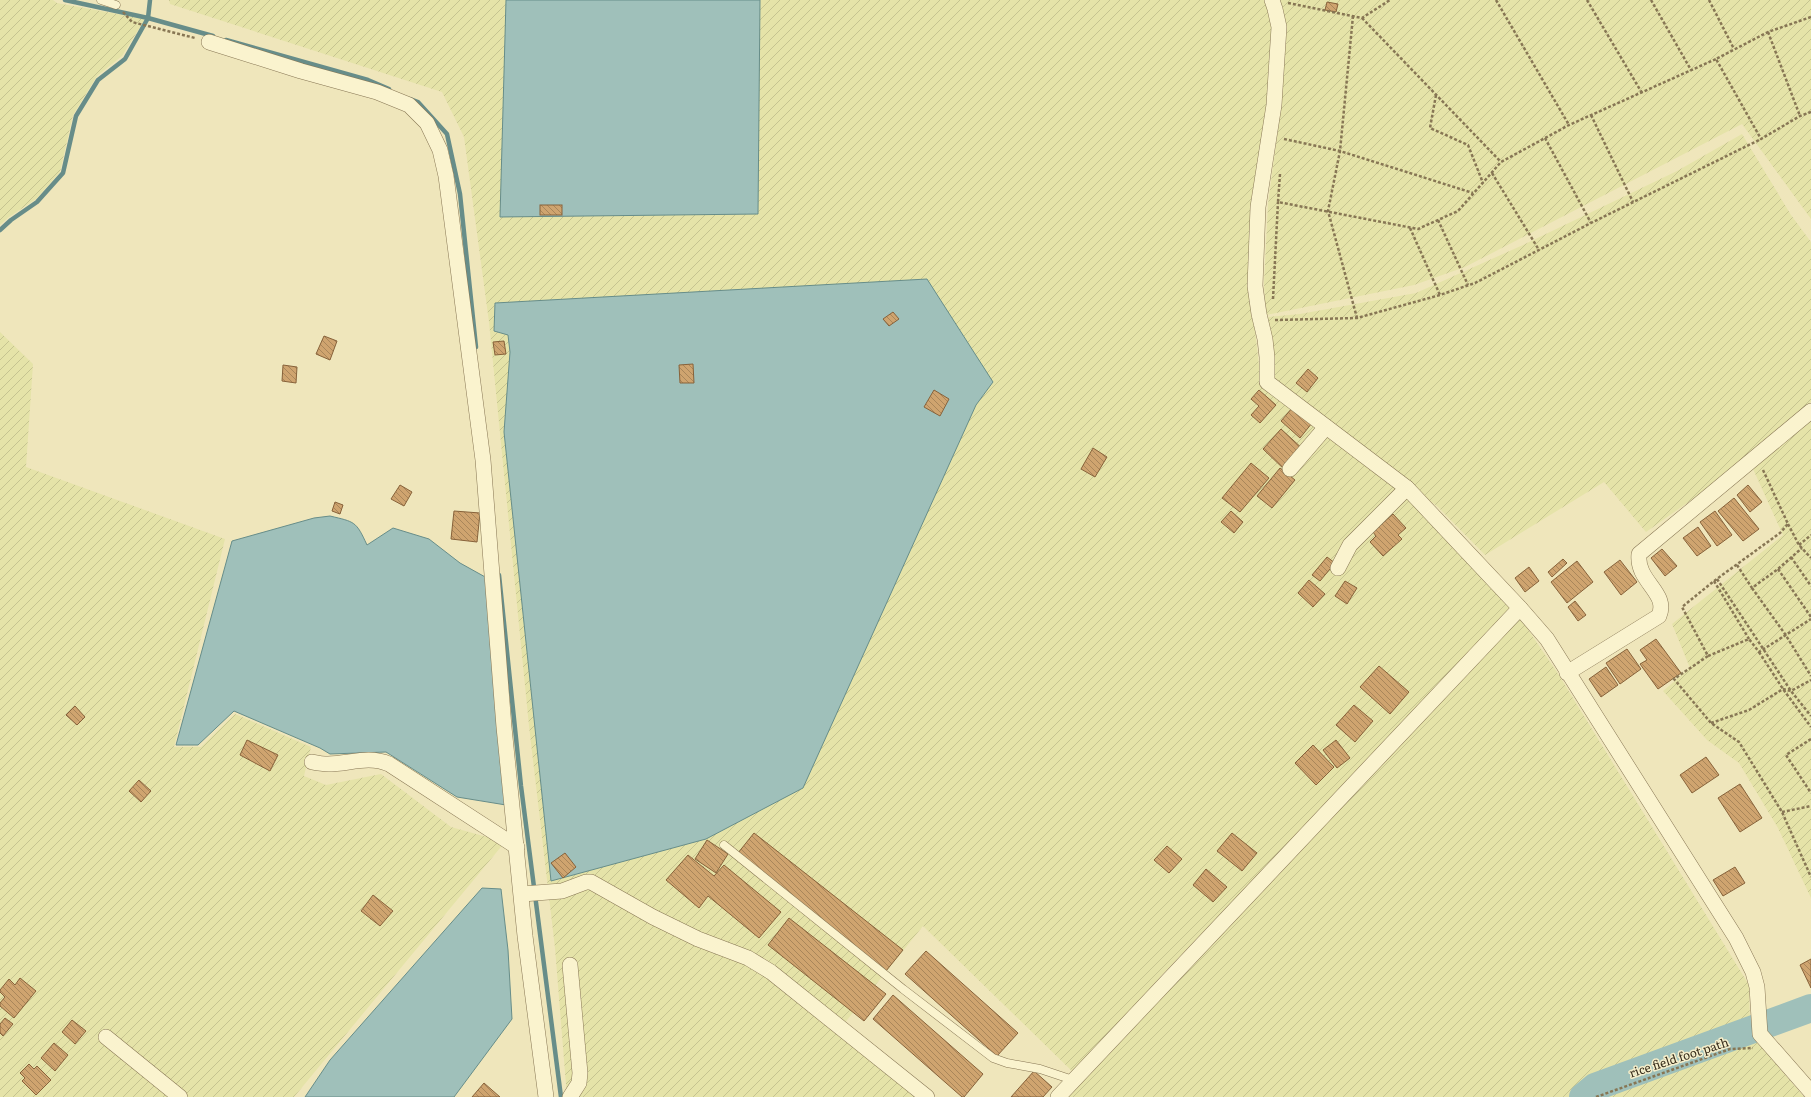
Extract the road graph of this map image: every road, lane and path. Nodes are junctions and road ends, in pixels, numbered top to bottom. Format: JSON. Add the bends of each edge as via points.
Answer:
{"nodes":[{"id":1,"x":101,"y":0,"type":"edge"},
{"id":2,"x":1272,"y":0,"type":"edge"},
{"id":3,"x":1390,"y":0,"type":"edge"},
{"id":4,"x":1496,"y":0,"type":"edge"},
{"id":5,"x":1587,"y":0,"type":"edge"},
{"id":6,"x":1651,"y":0,"type":"edge"},
{"id":7,"x":1709,"y":0,"type":"edge"},
{"id":8,"x":116,"y":5,"type":"joint"},
{"id":9,"x":1288,"y":11,"type":"dead end"},
{"id":10,"x":1353,"y":16,"type":"junction"},
{"id":11,"x":1811,"y":17,"type":"edge"},
{"id":12,"x":1362,"y":18,"type":"junction"},
{"id":13,"x":1768,"y":32,"type":"junction"},
{"id":14,"x":209,"y":42,"type":"joint"},
{"id":15,"x":1734,"y":49,"type":"junction"},
{"id":16,"x":1716,"y":59,"type":"junction"},
{"id":17,"x":1691,"y":70,"type":"junction"},
{"id":18,"x":1642,"y":93,"type":"junction"},
{"id":19,"x":1436,"y":95,"type":"junction"},
{"id":20,"x":1811,"y":112,"type":"edge"},
{"id":21,"x":1591,"y":116,"type":"junction"},
{"id":22,"x":1800,"y":116,"type":"junction"},
{"id":23,"x":1569,"y":125,"type":"junction"},
{"id":24,"x":1545,"y":138,"type":"junction"},
{"id":25,"x":1761,"y":138,"type":"junction"},
{"id":26,"x":1282,"y":146,"type":"dead end"},
{"id":27,"x":1340,"y":151,"type":"junction"},
{"id":28,"x":1501,"y":162,"type":"junction"},
{"id":29,"x":1280,"y":170,"type":"dead end"},
{"id":30,"x":1492,"y":173,"type":"junction"},
{"id":31,"x":1483,"y":183,"type":"junction"},
{"id":32,"x":1473,"y":194,"type":"junction"},
{"id":33,"x":1278,"y":202,"type":"junction"},
{"id":34,"x":1633,"y":202,"type":"junction"},
{"id":35,"x":1328,"y":211,"type":"junction"},
{"id":36,"x":1438,"y":220,"type":"junction"},
{"id":37,"x":1591,"y":223,"type":"junction"},
{"id":38,"x":1410,"y":228,"type":"junction"},
{"id":39,"x":1539,"y":250,"type":"junction"},
{"id":40,"x":1468,"y":285,"type":"junction"},
{"id":41,"x":1440,"y":295,"type":"junction"},
{"id":42,"x":1273,"y":304,"type":"dead end"},
{"id":43,"x":1357,"y":318,"type":"junction"},
{"id":44,"x":1272,"y":320,"type":"dead end"},
{"id":45,"x":1811,"y":411,"type":"edge"},
{"id":46,"x":1326,"y":426,"type":"junction"},
{"id":47,"x":1761,"y":467,"type":"dead end"},
{"id":48,"x":1290,"y":469,"type":"dead end"},
{"id":49,"x":1407,"y":488,"type":"junction"},
{"id":50,"x":1788,"y":524,"type":"junction"},
{"id":51,"x":1811,"y":535,"type":"edge"},
{"id":52,"x":1799,"y":545,"type":"junction"},
{"id":53,"x":1802,"y":548,"type":"junction"},
{"id":54,"x":1791,"y":557,"type":"junction"},
{"id":55,"x":1811,"y":558,"type":"edge"},
{"id":56,"x":1737,"y":565,"type":"junction"},
{"id":57,"x":1338,"y":568,"type":"dead end"},
{"id":58,"x":1778,"y":569,"type":"junction"},
{"id":59,"x":1717,"y":578,"type":"junction"},
{"id":60,"x":1714,"y":581,"type":"junction"},
{"id":61,"x":1811,"y":586,"type":"edge"},
{"id":62,"x":1752,"y":588,"type":"junction"},
{"id":63,"x":1520,"y":608,"type":"junction"},
{"id":64,"x":1811,"y":618,"type":"edge"},
{"id":65,"x":1785,"y":634,"type":"junction"},
{"id":66,"x":1749,"y":639,"type":"junction"},
{"id":67,"x":1764,"y":650,"type":"junction"},
{"id":68,"x":1760,"y":652,"type":"junction"},
{"id":69,"x":1708,"y":656,"type":"junction"},
{"id":70,"x":1567,"y":673,"type":"junction"},
{"id":71,"x":1811,"y":676,"type":"edge"},
{"id":72,"x":1811,"y":680,"type":"edge"},
{"id":73,"x":1783,"y":689,"type":"junction"},
{"id":74,"x":1791,"y":691,"type":"junction"},
{"id":75,"x":1811,"y":716,"type":"edge"},
{"id":76,"x":1711,"y":723,"type":"junction"},
{"id":77,"x":1811,"y":727,"type":"edge"},
{"id":78,"x":1811,"y":739,"type":"edge"},
{"id":79,"x":312,"y":762,"type":"dead end"},
{"id":80,"x":1811,"y":793,"type":"edge"},
{"id":81,"x":1811,"y":806,"type":"edge"},
{"id":82,"x":1782,"y":812,"type":"junction"},
{"id":83,"x":724,"y":845,"type":"dead end"},
{"id":84,"x":517,"y":847,"type":"junction"},
{"id":85,"x":1811,"y":877,"type":"edge"},
{"id":86,"x":531,"y":893,"type":"junction"},
{"id":87,"x":570,"y":965,"type":"dead end"},
{"id":88,"x":106,"y":1037,"type":"dead end"},
{"id":89,"x":1757,"y":1041,"type":"junction"},
{"id":90,"x":1073,"y":1080,"type":"junction"},
{"id":91,"x":1811,"y":1092,"type":"edge"},
{"id":92,"x":572,"y":1094,"type":"edge"},
{"id":93,"x":180,"y":1097,"type":"edge"},
{"id":94,"x":546,"y":1097,"type":"edge"},
{"id":95,"x":927,"y":1097,"type":"edge"},
{"id":96,"x":1058,"y":1097,"type":"edge"},
{"id":97,"x":1596,"y":1097,"type":"edge"}],
"edges":[{"from":1,"to":8,"type":"lane"},
{"from":2,"to":46,"type":"street","via":[[1279,27],[1274,105],[1258,207],[1255,286],[1266,339],[1267,382]]},
{"from":3,"to":12,"type":"path"},
{"from":4,"to":23,"type":"path"},
{"from":5,"to":18,"type":"path"},
{"from":6,"to":17,"type":"path"},
{"from":7,"to":15,"type":"path"},
{"from":8,"to":14,"type":"path","via":[[132,22]]},
{"from":9,"to":10,"type":"path","via":[[1288,3]]},
{"from":10,"to":12,"type":"path"},
{"from":10,"to":27,"type":"path"},
{"from":11,"to":13,"type":"path"},
{"from":12,"to":19,"type":"path"},
{"from":13,"to":15,"type":"path"},
{"from":13,"to":22,"type":"path"},
{"from":14,"to":84,"type":"street","via":[[409,104],[427,123],[440,150],[447,184],[483,460],[504,727]]},
{"from":15,"to":16,"type":"path"},
{"from":16,"to":17,"type":"path"},
{"from":16,"to":25,"type":"path"},
{"from":17,"to":18,"type":"path"},
{"from":18,"to":21,"type":"path"},
{"from":19,"to":28,"type":"path"},
{"from":19,"to":31,"type":"path","via":[[1430,128],[1468,145]]},
{"from":20,"to":22,"type":"path"},
{"from":21,"to":23,"type":"path"},
{"from":21,"to":34,"type":"path"},
{"from":22,"to":25,"type":"path"},
{"from":23,"to":24,"type":"path"},
{"from":24,"to":28,"type":"path"},
{"from":24,"to":37,"type":"path"},
{"from":25,"to":34,"type":"path"},
{"from":26,"to":27,"type":"path","via":[[1283,138]]},
{"from":27,"to":32,"type":"path"},
{"from":27,"to":35,"type":"path"},
{"from":28,"to":30,"type":"path"},
{"from":29,"to":33,"type":"path"},
{"from":30,"to":31,"type":"path"},
{"from":30,"to":39,"type":"path"},
{"from":31,"to":32,"type":"path"},
{"from":32,"to":36,"type":"path","via":[[1458,211]]},
{"from":33,"to":35,"type":"path"},
{"from":33,"to":42,"type":"path"},
{"from":34,"to":37,"type":"path"},
{"from":35,"to":38,"type":"path"},
{"from":35,"to":43,"type":"path"},
{"from":36,"to":38,"type":"path","via":[[1418,229]]},
{"from":36,"to":40,"type":"path"},
{"from":37,"to":39,"type":"path"},
{"from":38,"to":41,"type":"path"},
{"from":39,"to":40,"type":"path"},
{"from":40,"to":41,"type":"path"},
{"from":41,"to":43,"type":"path"},
{"from":43,"to":44,"type":"path"},
{"from":45,"to":70,"type":"street","via":[[1639,554],[1639,568],[1661,601],[1659,616]]},
{"from":46,"to":48,"type":"street"},
{"from":46,"to":49,"type":"street"},
{"from":47,"to":50,"type":"path"},
{"from":49,"to":57,"type":"street","via":[[1350,545]]},
{"from":49,"to":63,"type":"street"},
{"from":50,"to":52,"type":"path"},
{"from":50,"to":56,"type":"path","via":[[1780,533]]},
{"from":51,"to":52,"type":"path"},
{"from":52,"to":53,"type":"path"},
{"from":53,"to":54,"type":"path"},
{"from":53,"to":55,"type":"path"},
{"from":54,"to":58,"type":"path"},
{"from":54,"to":61,"type":"path"},
{"from":56,"to":59,"type":"path"},
{"from":56,"to":62,"type":"path"},
{"from":58,"to":62,"type":"path"},
{"from":58,"to":64,"type":"path"},
{"from":59,"to":60,"type":"path"},
{"from":59,"to":67,"type":"path"},
{"from":60,"to":66,"type":"path"},
{"from":60,"to":69,"type":"path","via":[[1682,607]]},
{"from":62,"to":65,"type":"path"},
{"from":63,"to":70,"type":"street","via":[[1547,639]]},
{"from":63,"to":90,"type":"street"},
{"from":64,"to":65,"type":"path"},
{"from":65,"to":67,"type":"path"},
{"from":65,"to":71,"type":"path"},
{"from":66,"to":68,"type":"path"},
{"from":66,"to":69,"type":"path"},
{"from":67,"to":68,"type":"path"},
{"from":67,"to":74,"type":"path"},
{"from":68,"to":73,"type":"path"},
{"from":69,"to":76,"type":"path","via":[[1674,679]]},
{"from":70,"to":89,"type":"street","via":[[1736,938],[1753,972],[1757,987]]},
{"from":72,"to":74,"type":"path"},
{"from":73,"to":74,"type":"path"},
{"from":73,"to":76,"type":"path","via":[[1749,710]]},
{"from":73,"to":77,"type":"path"},
{"from":74,"to":75,"type":"path"},
{"from":76,"to":82,"type":"path","via":[[1739,742]]},
{"from":78,"to":80,"type":"path","via":[[1786,755]]},
{"from":79,"to":84,"type":"street","via":[[328,764],[368,759],[389,764]]},
{"from":81,"to":82,"type":"path"},
{"from":82,"to":85,"type":"path"},
{"from":83,"to":90,"type":"lane","via":[[993,1058]]},
{"from":84,"to":86,"type":"street"},
{"from":86,"to":94,"type":"street","via":[[525,936]]},
{"from":86,"to":95,"type":"street","via":[[570,889],[586,882],[597,884],[698,939],[748,958],[776,977]]},
{"from":87,"to":92,"type":"street","via":[[580,1083]]},
{"from":88,"to":93,"type":"street"},
{"from":89,"to":91,"type":"street"},
{"from":89,"to":97,"type":"path","name":"rice field foot path"},
{"from":90,"to":96,"type":"street"}]}
